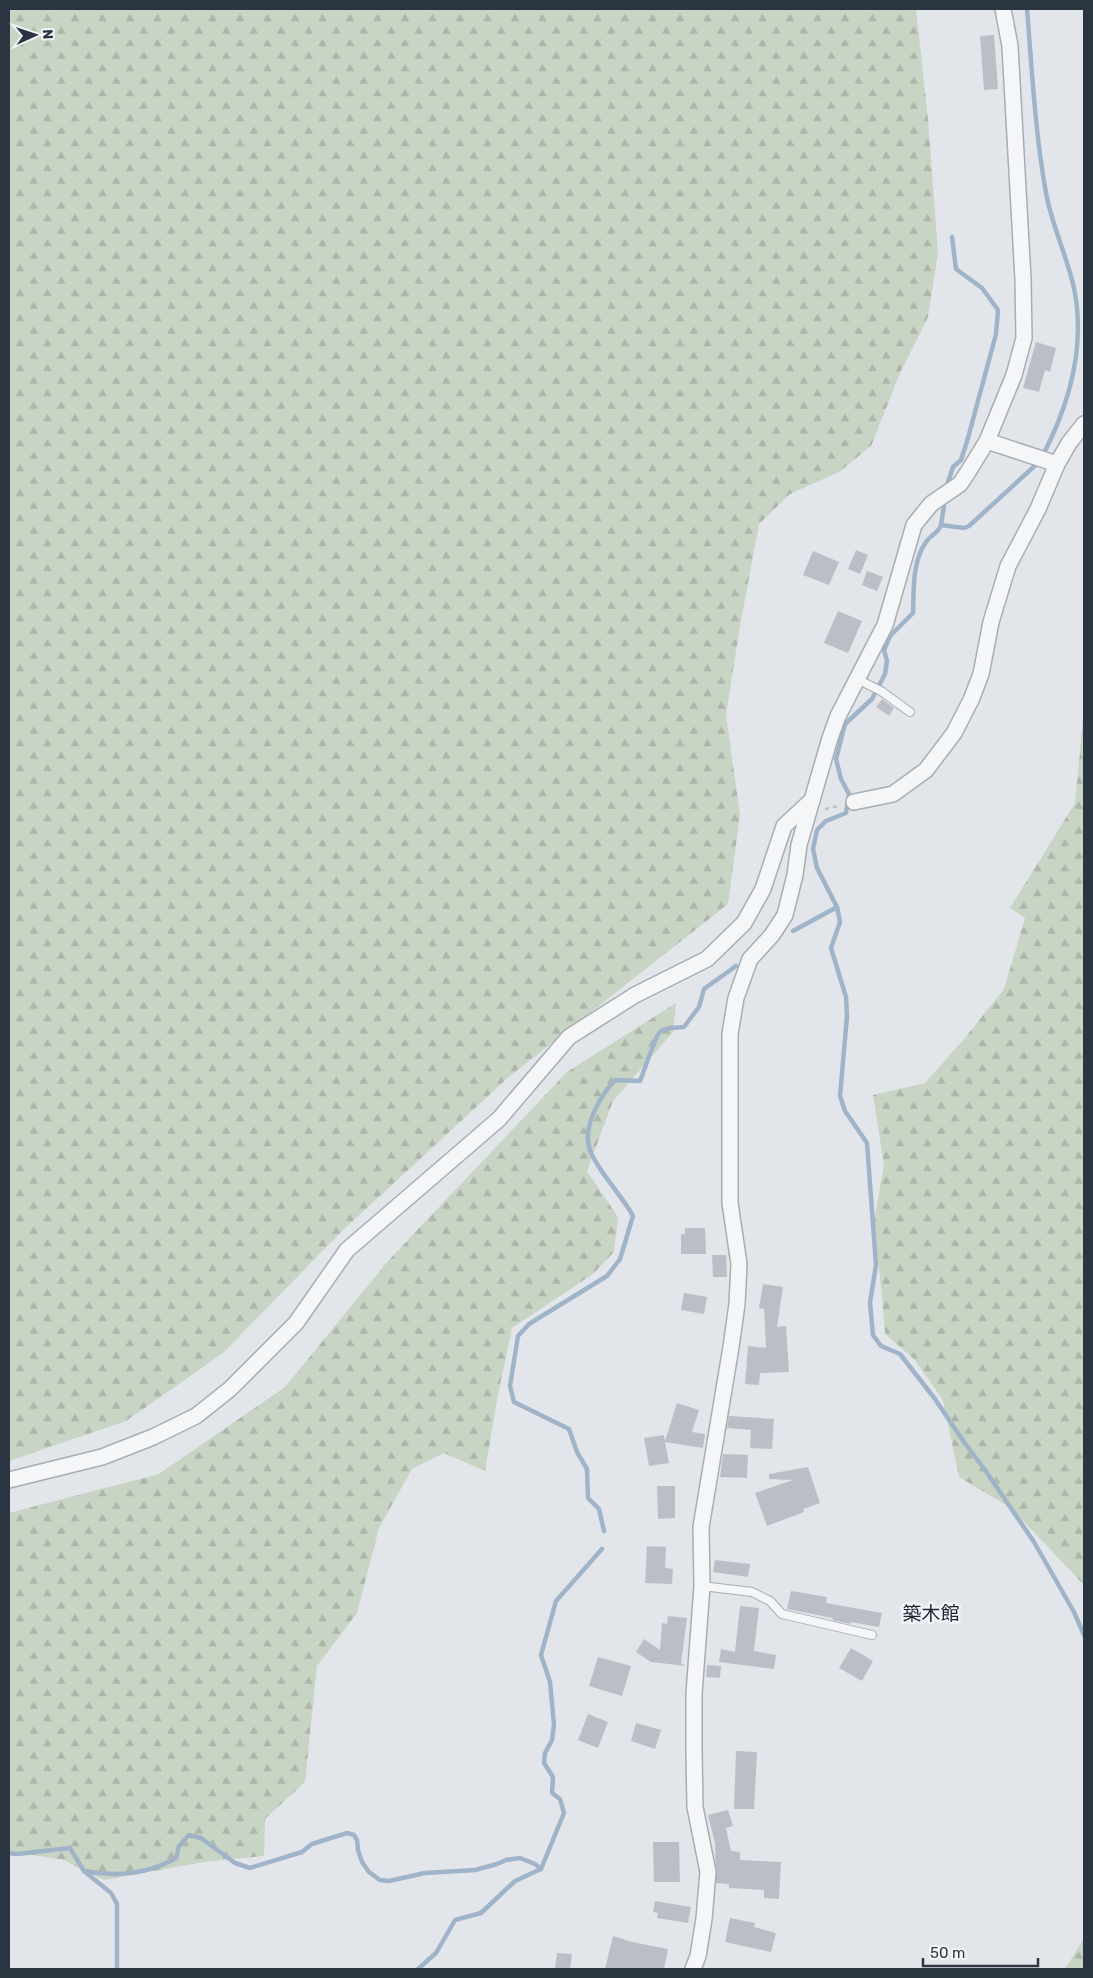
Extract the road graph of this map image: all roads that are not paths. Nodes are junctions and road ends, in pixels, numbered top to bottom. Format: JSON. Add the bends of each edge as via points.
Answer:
{"nodes":[{"id":1,"x":1003,"y":9,"type":"edge"},
{"id":2,"x":1084,"y":424,"type":"edge"},
{"id":3,"x":988,"y":441,"type":"junction"},
{"id":4,"x":1051,"y":462,"type":"junction"},
{"id":5,"x":857,"y":679,"type":"junction"},
{"id":6,"x":910,"y":712,"type":"dead end"},
{"id":7,"x":812,"y":800,"type":"junction"},
{"id":8,"x":854,"y":802,"type":"dead end"},
{"id":9,"x":9,"y":1480,"type":"edge"},
{"id":10,"x":702,"y":1586,"type":"junction"},
{"id":11,"x":872,"y":1635,"type":"dead end"},
{"id":12,"x":693,"y":1969,"type":"edge"}],
"edges":[{"from":1,"to":3,"type":"street","via":[[1010,46],[1024,338],[1014,375]]},
{"from":2,"to":4,"type":"street"},
{"from":3,"to":4,"type":"street"},
{"from":3,"to":5,"type":"street","via":[[960,484],[931,504],[914,526],[885,625]]},
{"from":4,"to":8,"type":"street","via":[[1038,509],[1008,566],[991,622],[981,674],[954,733],[926,770],[893,794]]},
{"from":5,"to":6,"type":"lane"},
{"from":5,"to":7,"type":"street","via":[[838,716]]},
{"from":7,"to":9,"type":"street","via":[[784,826],[763,889],[744,923],[708,959],[635,995],[569,1037],[499,1119],[347,1250],[296,1323],[230,1389],[196,1416],[102,1457]]},
{"from":7,"to":10,"type":"street","via":[[785,915],[750,959],[736,998],[730,1034],[730,1204],[738,1264],[736,1304],[701,1527]]},
{"from":10,"to":11,"type":"lane","via":[[752,1592],[770,1601],[782,1614]]},
{"from":10,"to":12,"type":"street","via":[[694,1694],[695,1807],[708,1872],[704,1919]]}]}
